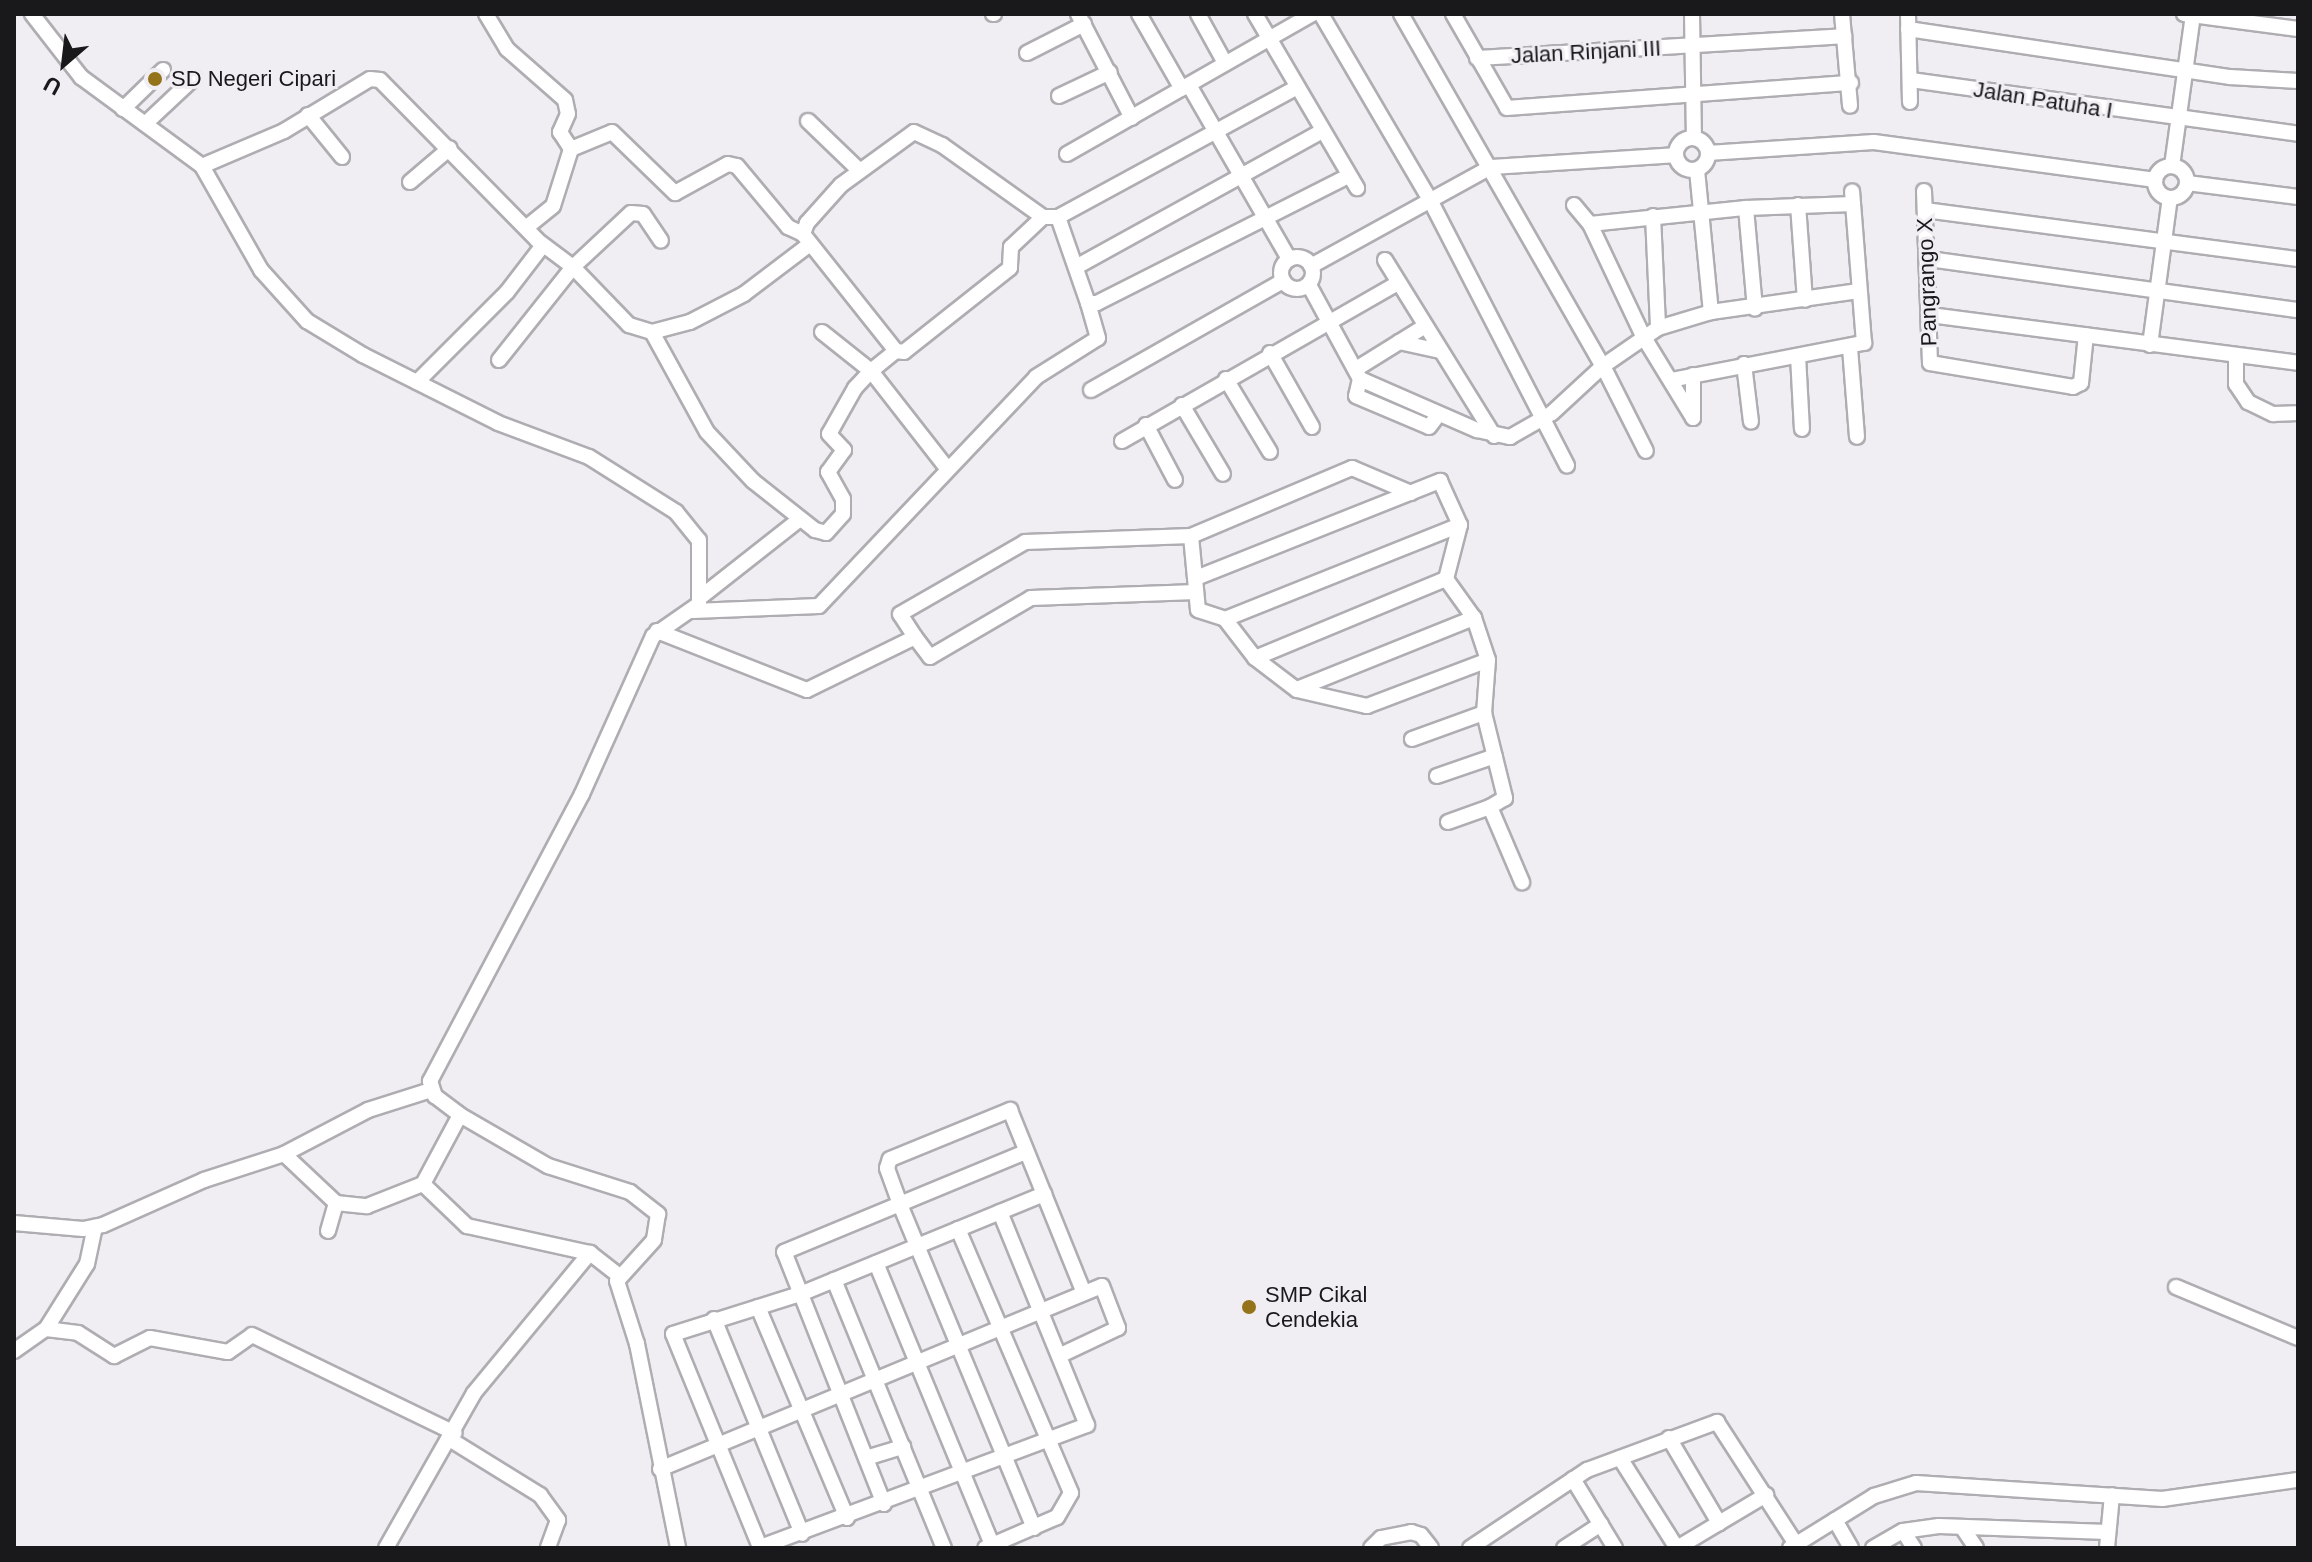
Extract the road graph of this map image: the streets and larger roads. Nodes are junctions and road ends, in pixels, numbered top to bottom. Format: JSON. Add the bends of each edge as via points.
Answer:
{"nodes":[{"id":1,"x":32,"y":14,"type":"edge"},
{"id":2,"x":486,"y":14,"type":"edge"},
{"id":3,"x":1139,"y":14,"type":"edge"},
{"id":4,"x":1198,"y":14,"type":"edge"},
{"id":5,"x":1255,"y":14,"type":"edge"},
{"id":6,"x":1312,"y":14,"type":"edge"},
{"id":7,"x":1321,"y":14,"type":"edge"},
{"id":8,"x":1401,"y":14,"type":"edge"},
{"id":9,"x":1453,"y":14,"type":"edge"},
{"id":10,"x":1692,"y":14,"type":"edge"},
{"id":11,"x":1842,"y":14,"type":"edge"},
{"id":12,"x":2188,"y":15,"type":"edge"},
{"id":13,"x":1081,"y":19,"type":"edge"},
{"id":14,"x":1908,"y":22,"type":"edge"},
{"id":15,"x":2298,"y":29,"type":"edge"},
{"id":16,"x":1844,"y":36,"type":"junction"},
{"id":17,"x":1270,"y":40,"type":"junction"},
{"id":18,"x":1694,"y":45,"type":"junction"},
{"id":19,"x":1027,"y":53,"type":"dead end"},
{"id":20,"x":1477,"y":58,"type":"junction"},
{"id":21,"x":1225,"y":63,"type":"junction"},
{"id":22,"x":163,"y":70,"type":"dead end"},
{"id":23,"x":2184,"y":70,"type":"junction"},
{"id":24,"x":1110,"y":72,"type":"junction"},
{"id":25,"x":194,"y":78,"type":"dead end"},
{"id":26,"x":1911,"y":80,"type":"junction"},
{"id":27,"x":2298,"y":81,"type":"edge"},
{"id":28,"x":1851,"y":83,"type":"junction"},
{"id":29,"x":1185,"y":87,"type":"junction"},
{"id":30,"x":1296,"y":88,"type":"junction"},
{"id":31,"x":1059,"y":96,"type":"dead end"},
{"id":32,"x":1696,"y":96,"type":"junction"},
{"id":33,"x":1910,"y":102,"type":"dead end"},
{"id":34,"x":1850,"y":106,"type":"dead end"},
{"id":35,"x":123,"y":109,"type":"junction"},
{"id":36,"x":308,"y":115,"type":"junction"},
{"id":37,"x":1132,"y":118,"type":"junction"},
{"id":38,"x":2176,"y":120,"type":"junction"},
{"id":39,"x":808,"y":121,"type":"dead end"},
{"id":40,"x":145,"y":124,"type":"junction"},
{"id":41,"x":1216,"y":132,"type":"junction"},
{"id":42,"x":1321,"y":132,"type":"junction"},
{"id":43,"x":2298,"y":134,"type":"edge"},
{"id":44,"x":1694,"y":138,"type":"junction"},
{"id":45,"x":450,"y":148,"type":"junction"},
{"id":46,"x":571,"y":149,"type":"junction"},
{"id":47,"x":1708,"y":153,"type":"junction"},
{"id":48,"x":1067,"y":154,"type":"dead end"},
{"id":49,"x":1675,"y":155,"type":"junction"},
{"id":50,"x":342,"y":157,"type":"dead end"},
{"id":51,"x":202,"y":166,"type":"junction"},
{"id":52,"x":2172,"y":166,"type":"junction"},
{"id":53,"x":1491,"y":167,"type":"junction"},
{"id":54,"x":859,"y":170,"type":"junction"},
{"id":55,"x":1697,"y":170,"type":"junction"},
{"id":56,"x":1239,"y":177,"type":"junction"},
{"id":57,"x":2155,"y":180,"type":"junction"},
{"id":58,"x":410,"y":182,"type":"dead end"},
{"id":59,"x":2187,"y":183,"type":"junction"},
{"id":60,"x":1924,"y":191,"type":"dead end"},
{"id":61,"x":2298,"y":197,"type":"edge"},
{"id":62,"x":1429,"y":198,"type":"junction"},
{"id":63,"x":2170,"y":198,"type":"junction"},
{"id":64,"x":1574,"y":205,"type":"dead end"},
{"id":65,"x":1798,"y":205,"type":"junction"},
{"id":66,"x":1746,"y":208,"type":"junction"},
{"id":67,"x":1925,"y":210,"type":"junction"},
{"id":68,"x":1705,"y":212,"type":"junction"},
{"id":69,"x":1653,"y":216,"type":"junction"},
{"id":70,"x":1051,"y":217,"type":"junction"},
{"id":71,"x":1265,"y":223,"type":"junction"},
{"id":72,"x":1590,"y":224,"type":"junction"},
{"id":73,"x":527,"y":227,"type":"junction"},
{"id":74,"x":806,"y":239,"type":"junction"},
{"id":75,"x":661,"y":241,"type":"dead end"},
{"id":76,"x":2165,"y":243,"type":"junction"},
{"id":77,"x":543,"y":245,"type":"junction"},
{"id":78,"x":1289,"y":259,"type":"junction"},
{"id":79,"x":1929,"y":259,"type":"junction"},
{"id":80,"x":2298,"y":259,"type":"edge"},
{"id":81,"x":1385,"y":260,"type":"dead end"},
{"id":82,"x":1311,"y":266,"type":"junction"},
{"id":83,"x":573,"y":267,"type":"junction"},
{"id":84,"x":1076,"y":267,"type":"junction"},
{"id":85,"x":1283,"y":281,"type":"junction"},
{"id":86,"x":1398,"y":283,"type":"junction"},
{"id":87,"x":1309,"y":285,"type":"junction"},
{"id":88,"x":1859,"y":291,"type":"junction"},
{"id":89,"x":2158,"y":293,"type":"junction"},
{"id":90,"x":1805,"y":300,"type":"junction"},
{"id":91,"x":1088,"y":303,"type":"junction"},
{"id":92,"x":1755,"y":309,"type":"junction"},
{"id":93,"x":2298,"y":310,"type":"edge"},
{"id":94,"x":1711,"y":312,"type":"junction"},
{"id":95,"x":1930,"y":315,"type":"junction"},
{"id":96,"x":1329,"y":324,"type":"junction"},
{"id":97,"x":1425,"y":326,"type":"junction"},
{"id":98,"x":1658,"y":328,"type":"junction"},
{"id":99,"x":652,"y":332,"type":"junction"},
{"id":100,"x":822,"y":332,"type":"dead end"},
{"id":101,"x":2086,"y":335,"type":"junction"},
{"id":102,"x":1643,"y":336,"type":"junction"},
{"id":103,"x":1399,"y":342,"type":"junction"},
{"id":104,"x":2150,"y":345,"type":"junction"},
{"id":105,"x":1857,"y":346,"type":"junction"},
{"id":106,"x":896,"y":351,"type":"junction"},
{"id":107,"x":1440,"y":351,"type":"junction"},
{"id":108,"x":1270,"y":353,"type":"junction"},
{"id":109,"x":1798,"y":356,"type":"junction"},
{"id":110,"x":2236,"y":358,"type":"junction"},
{"id":111,"x":499,"y":360,"type":"dead end"},
{"id":112,"x":2298,"y":363,"type":"edge"},
{"id":113,"x":1744,"y":364,"type":"junction"},
{"id":114,"x":1603,"y":366,"type":"junction"},
{"id":115,"x":871,"y":371,"type":"junction"},
{"id":116,"x":1358,"y":374,"type":"junction"},
{"id":117,"x":1693,"y":375,"type":"junction"},
{"id":118,"x":1226,"y":379,"type":"junction"},
{"id":119,"x":1671,"y":380,"type":"junction"},
{"id":120,"x":417,"y":382,"type":"junction"},
{"id":121,"x":1091,"y":390,"type":"dead end"},
{"id":122,"x":1182,"y":405,"type":"junction"},
{"id":123,"x":2298,"y":413,"type":"edge"},
{"id":124,"x":1542,"y":420,"type":"junction"},
{"id":125,"x":1751,"y":422,"type":"dead end"},
{"id":126,"x":1146,"y":425,"type":"junction"},
{"id":127,"x":1312,"y":427,"type":"dead end"},
{"id":128,"x":1802,"y":429,"type":"dead end"},
{"id":129,"x":1494,"y":436,"type":"junction"},
{"id":130,"x":1857,"y":437,"type":"dead end"},
{"id":131,"x":1122,"y":441,"type":"dead end"},
{"id":132,"x":1646,"y":451,"type":"dead end"},
{"id":133,"x":1270,"y":452,"type":"dead end"},
{"id":134,"x":1567,"y":465,"type":"dead end"},
{"id":135,"x":946,"y":467,"type":"junction"},
{"id":136,"x":1168,"y":474,"type":"dead end"},
{"id":137,"x":1223,"y":474,"type":"dead end"},
{"id":138,"x":1411,"y":493,"type":"junction"},
{"id":139,"x":800,"y":519,"type":"junction"},
{"id":140,"x":1460,"y":525,"type":"junction"},
{"id":141,"x":1191,"y":536,"type":"junction"},
{"id":142,"x":1446,"y":579,"type":"junction"},
{"id":143,"x":1196,"y":585,"type":"junction"},
{"id":144,"x":702,"y":596,"type":"junction"},
{"id":145,"x":693,"y":611,"type":"junction"},
{"id":146,"x":1474,"y":618,"type":"junction"},
{"id":147,"x":1225,"y":619,"type":"junction"},
{"id":148,"x":657,"y":631,"type":"junction"},
{"id":149,"x":915,"y":637,"type":"junction"},
{"id":150,"x":1255,"y":658,"type":"junction"},
{"id":151,"x":1488,"y":660,"type":"junction"},
{"id":152,"x":1297,"y":690,"type":"junction"},
{"id":153,"x":1484,"y":713,"type":"junction"},
{"id":154,"x":1412,"y":739,"type":"dead end"},
{"id":155,"x":1495,"y":756,"type":"junction"},
{"id":156,"x":1437,"y":776,"type":"dead end"},
{"id":157,"x":1490,"y":807,"type":"junction"},
{"id":158,"x":1448,"y":822,"type":"dead end"},
{"id":159,"x":1522,"y":882,"type":"dead end"},
{"id":160,"x":431,"y":1090,"type":"junction"},
{"id":161,"x":460,"y":1115,"type":"junction"},
{"id":162,"x":1026,"y":1152,"type":"junction"},
{"id":163,"x":284,"y":1154,"type":"junction"},
{"id":164,"x":423,"y":1184,"type":"junction"},
{"id":165,"x":1044,"y":1194,"type":"junction"},
{"id":166,"x":336,"y":1203,"type":"junction"},
{"id":167,"x":900,"y":1204,"type":"junction"},
{"id":168,"x":1000,"y":1212,"type":"junction"},
{"id":169,"x":14,"y":1223,"type":"edge"},
{"id":170,"x":95,"y":1227,"type":"junction"},
{"id":171,"x":958,"y":1229,"type":"junction"},
{"id":172,"x":328,"y":1231,"type":"dead end"},
{"id":173,"x":918,"y":1246,"type":"junction"},
{"id":174,"x":590,"y":1253,"type":"junction"},
{"id":175,"x":876,"y":1263,"type":"junction"},
{"id":176,"x":619,"y":1276,"type":"junction"},
{"id":177,"x":834,"y":1280,"type":"junction"},
{"id":178,"x":2176,"y":1287,"type":"dead end"},
{"id":179,"x":1084,"y":1293,"type":"junction"},
{"id":180,"x":800,"y":1294,"type":"junction"},
{"id":181,"x":758,"y":1307,"type":"junction"},
{"id":182,"x":1041,"y":1310,"type":"junction"},
{"id":183,"x":714,"y":1319,"type":"junction"},
{"id":184,"x":999,"y":1328,"type":"junction"},
{"id":185,"x":46,"y":1329,"type":"junction"},
{"id":186,"x":2298,"y":1338,"type":"edge"},
{"id":187,"x":959,"y":1345,"type":"junction"},
{"id":188,"x":14,"y":1351,"type":"edge"},
{"id":189,"x":1061,"y":1355,"type":"junction"},
{"id":190,"x":917,"y":1362,"type":"junction"},
{"id":191,"x":875,"y":1379,"type":"junction"},
{"id":192,"x":840,"y":1394,"type":"junction"},
{"id":193,"x":801,"y":1410,"type":"junction"},
{"id":194,"x":757,"y":1428,"type":"junction"},
{"id":195,"x":453,"y":1436,"type":"junction"},
{"id":196,"x":1045,"y":1438,"type":"junction"},
{"id":197,"x":1669,"y":1438,"type":"junction"},
{"id":198,"x":714,"y":1446,"type":"junction"},
{"id":199,"x":903,"y":1447,"type":"junction"},
{"id":200,"x":1004,"y":1455,"type":"junction"},
{"id":201,"x":866,"y":1458,"type":"junction"},
{"id":202,"x":1620,"y":1458,"type":"junction"},
{"id":203,"x":660,"y":1469,"type":"junction"},
{"id":204,"x":962,"y":1472,"type":"junction"},
{"id":205,"x":1573,"y":1479,"type":"junction"},
{"id":206,"x":2298,"y":1480,"type":"edge"},
{"id":207,"x":921,"y":1489,"type":"junction"},
{"id":208,"x":1766,"y":1495,"type":"junction"},
{"id":209,"x":2112,"y":1495,"type":"junction"},
{"id":210,"x":884,"y":1504,"type":"junction"},
{"id":211,"x":847,"y":1518,"type":"junction"},
{"id":212,"x":1835,"y":1520,"type":"junction"},
{"id":213,"x":1719,"y":1523,"type":"junction"},
{"id":214,"x":1601,"y":1524,"type":"junction"},
{"id":215,"x":1962,"y":1527,"type":"junction"},
{"id":216,"x":1034,"y":1528,"type":"junction"},
{"id":217,"x":1903,"y":1531,"type":"junction"},
{"id":218,"x":2108,"y":1532,"type":"junction"},
{"id":219,"x":802,"y":1534,"type":"junction"},
{"id":220,"x":988,"y":1546,"type":"edge"},
{"id":221,"x":1793,"y":1546,"type":"edge"},
{"id":222,"x":386,"y":1548,"type":"edge"},
{"id":223,"x":548,"y":1548,"type":"edge"},
{"id":224,"x":678,"y":1548,"type":"edge"},
{"id":225,"x":944,"y":1548,"type":"edge"},
{"id":226,"x":1371,"y":1548,"type":"edge"},
{"id":227,"x":1431,"y":1548,"type":"edge"},
{"id":228,"x":1470,"y":1548,"type":"edge"},
{"id":229,"x":1564,"y":1548,"type":"edge"},
{"id":230,"x":1615,"y":1548,"type":"edge"},
{"id":231,"x":1677,"y":1548,"type":"edge"},
{"id":232,"x":1851,"y":1548,"type":"edge"},
{"id":233,"x":1873,"y":1548,"type":"edge"},
{"id":234,"x":1914,"y":1548,"type":"edge"},
{"id":235,"x":1976,"y":1548,"type":"edge"},
{"id":236,"x":2107,"y":1548,"type":"edge"}],
"edges":[{"from":1,"to":35,"type":"street","via":[[72,68]]},
{"from":2,"to":46,"type":"street","via":[[507,49],[565,100],[568,114],[560,132]]},
{"from":3,"to":29,"type":"street"},
{"from":4,"to":21,"type":"street"},
{"from":5,"to":17,"type":"street"},
{"from":6,"to":17,"type":"street"},
{"from":7,"to":62,"type":"street"},
{"from":8,"to":53,"type":"street"},
{"from":9,"to":20,"type":"street"},
{"from":10,"to":18,"type":"street"},
{"from":11,"to":16,"type":"street"},
{"from":12,"to":15,"type":"street"},
{"from":12,"to":23,"type":"street"},
{"from":13,"to":19,"type":"street"},
{"from":13,"to":24,"type":"street"},
{"from":14,"to":23,"type":"street"},
{"from":14,"to":26,"type":"street"},
{"from":16,"to":18,"type":"street","name":"Jalan Rinjani III"},
{"from":16,"to":28,"type":"street"},
{"from":17,"to":21,"type":"street"},
{"from":17,"to":30,"type":"street"},
{"from":18,"to":20,"type":"street","name":"Jalan Rinjani III"},
{"from":18,"to":32,"type":"street"},
{"from":20,"to":32,"type":"street","via":[[1507,108]]},
{"from":21,"to":29,"type":"street"},
{"from":22,"to":35,"type":"street"},
{"from":23,"to":27,"type":"street"},
{"from":23,"to":38,"type":"street"},
{"from":24,"to":31,"type":"street"},
{"from":24,"to":37,"type":"street"},
{"from":25,"to":40,"type":"street"},
{"from":26,"to":33,"type":"street"},
{"from":26,"to":38,"type":"street","name":"Jalan Patuha I"},
{"from":28,"to":32,"type":"street"},
{"from":28,"to":34,"type":"street"},
{"from":29,"to":37,"type":"street"},
{"from":29,"to":41,"type":"street"},
{"from":30,"to":41,"type":"street"},
{"from":30,"to":42,"type":"street"},
{"from":32,"to":44,"type":"street"},
{"from":35,"to":40,"type":"street"},
{"from":36,"to":45,"type":"street","via":[[370,79],[380,80]]},
{"from":36,"to":50,"type":"street"},
{"from":36,"to":51,"type":"street"},
{"from":37,"to":48,"type":"street"},
{"from":38,"to":43,"type":"street","name":"Jalan Patuha I"},
{"from":38,"to":52,"type":"street"},
{"from":39,"to":54,"type":"street"},
{"from":40,"to":51,"type":"street"},
{"from":41,"to":56,"type":"street"},
{"from":41,"to":70,"type":"street"},
{"from":42,"to":56,"type":"street"},
{"from":42,"to":71,"type":"street","via":[[1353,182]]},
{"from":44,"to":47,"type":"street"},
{"from":44,"to":49,"type":"street","via":[[1683,140]]},
{"from":45,"to":58,"type":"street"},
{"from":45,"to":73,"type":"street"},
{"from":46,"to":73,"type":"street","via":[[553,206]]},
{"from":46,"to":74,"type":"street","via":[[612,132],[675,193],[732,164],[788,227]]},
{"from":47,"to":55,"type":"street"},
{"from":47,"to":57,"type":"street","via":[[1874,142]]},
{"from":49,"to":53,"type":"street"},
{"from":49,"to":55,"type":"street","via":[[1684,169]]},
{"from":51,"to":120,"type":"street","via":[[261,270],[295,311],[331,338]]},
{"from":52,"to":57,"type":"street","via":[[2157,172]]},
{"from":52,"to":59,"type":"street","via":[[2186,175]]},
{"from":53,"to":62,"type":"street"},
{"from":53,"to":114,"type":"street"},
{"from":54,"to":70,"type":"street","via":[[914,132]]},
{"from":54,"to":74,"type":"street","via":[[824,202]]},
{"from":55,"to":68,"type":"street"},
{"from":56,"to":71,"type":"street"},
{"from":56,"to":84,"type":"street"},
{"from":57,"to":63,"type":"street","via":[[2156,189]]},
{"from":59,"to":61,"type":"street"},
{"from":59,"to":63,"type":"street","via":[[2178,197]]},
{"from":60,"to":67,"type":"street","name":"Pangrango X"},
{"from":62,"to":82,"type":"street"},
{"from":62,"to":124,"type":"street"},
{"from":63,"to":76,"type":"street"},
{"from":64,"to":72,"type":"street"},
{"from":65,"to":66,"type":"street"},
{"from":65,"to":88,"type":"street","via":[[1853,198]]},
{"from":65,"to":90,"type":"street"},
{"from":66,"to":68,"type":"street"},
{"from":66,"to":92,"type":"street"},
{"from":67,"to":76,"type":"street"},
{"from":67,"to":79,"type":"street","name":"Pangrango X"},
{"from":68,"to":69,"type":"street"},
{"from":68,"to":94,"type":"street"},
{"from":69,"to":72,"type":"street"},
{"from":69,"to":98,"type":"street"},
{"from":70,"to":84,"type":"street"},
{"from":70,"to":106,"type":"street","via":[[1011,247],[1010,268],[913,348]]},
{"from":71,"to":78,"type":"street"},
{"from":71,"to":91,"type":"street","via":[[1106,301]]},
{"from":72,"to":102,"type":"street"},
{"from":73,"to":77,"type":"street"},
{"from":74,"to":99,"type":"street","via":[[744,294],[669,331]]},
{"from":74,"to":106,"type":"street"},
{"from":75,"to":83,"type":"street","via":[[636,211]]},
{"from":76,"to":80,"type":"street"},
{"from":76,"to":89,"type":"street"},
{"from":77,"to":83,"type":"street"},
{"from":77,"to":120,"type":"street","via":[[507,292]]},
{"from":78,"to":82,"type":"street","via":[[1306,259]]},
{"from":78,"to":85,"type":"street","via":[[1280,273]]},
{"from":79,"to":89,"type":"street"},
{"from":79,"to":95,"type":"street","name":"Pangrango X"},
{"from":81,"to":86,"type":"street"},
{"from":82,"to":87,"type":"street"},
{"from":83,"to":99,"type":"street","via":[[618,317]]},
{"from":83,"to":111,"type":"street"},
{"from":84,"to":91,"type":"street"},
{"from":85,"to":87,"type":"street","via":[[1297,290]]},
{"from":85,"to":121,"type":"street"},
{"from":86,"to":96,"type":"street"},
{"from":86,"to":97,"type":"street"},
{"from":87,"to":96,"type":"street"},
{"from":88,"to":90,"type":"street"},
{"from":88,"to":105,"type":"street"},
{"from":89,"to":93,"type":"street"},
{"from":89,"to":104,"type":"street"},
{"from":90,"to":92,"type":"street"},
{"from":91,"to":135,"type":"street","via":[[1098,338],[1036,377]]},
{"from":92,"to":94,"type":"street"},
{"from":94,"to":98,"type":"street"},
{"from":95,"to":101,"type":"street"},
{"from":95,"to":101,"type":"street","name":"Pangrango X","via":[[1929,358],[1934,366],[2073,387],[2081,383]]},
{"from":96,"to":108,"type":"street"},
{"from":96,"to":116,"type":"street"},
{"from":97,"to":103,"type":"street"},
{"from":97,"to":107,"type":"street"},
{"from":98,"to":102,"type":"street"},
{"from":99,"to":139,"type":"street","via":[[707,432],[753,481]]},
{"from":100,"to":115,"type":"street"},
{"from":101,"to":104,"type":"street"},
{"from":102,"to":114,"type":"street"},
{"from":102,"to":119,"type":"street"},
{"from":103,"to":107,"type":"street"},
{"from":103,"to":116,"type":"street"},
{"from":104,"to":110,"type":"street"},
{"from":105,"to":109,"type":"street"},
{"from":105,"to":130,"type":"street"},
{"from":106,"to":115,"type":"street"},
{"from":107,"to":129,"type":"street"},
{"from":108,"to":118,"type":"street"},
{"from":108,"to":127,"type":"street"},
{"from":109,"to":113,"type":"street"},
{"from":109,"to":128,"type":"street"},
{"from":110,"to":112,"type":"street"},
{"from":110,"to":123,"type":"street","via":[[2236,384],[2248,402],[2273,414]]},
{"from":113,"to":117,"type":"street"},
{"from":113,"to":125,"type":"street"},
{"from":114,"to":124,"type":"street"},
{"from":114,"to":132,"type":"street"},
{"from":115,"to":135,"type":"street"},
{"from":115,"to":139,"type":"street","via":[[829,434],[844,450],[828,472],[843,499],[843,514],[826,533]]},
{"from":116,"to":129,"type":"street","via":[[1438,415]]},
{"from":117,"to":119,"type":"street"},
{"from":117,"to":119,"type":"street","via":[[1693,418]]},
{"from":118,"to":122,"type":"street"},
{"from":118,"to":133,"type":"street"},
{"from":120,"to":144,"type":"street","via":[[508,427],[589,457],[676,512],[699,540]]},
{"from":122,"to":126,"type":"street"},
{"from":122,"to":137,"type":"street"},
{"from":124,"to":129,"type":"street","via":[[1510,437]]},
{"from":124,"to":134,"type":"street"},
{"from":126,"to":131,"type":"street"},
{"from":126,"to":136,"type":"street"},
{"from":135,"to":145,"type":"street","via":[[819,606]]},
{"from":138,"to":140,"type":"street","via":[[1440,481]]},
{"from":138,"to":141,"type":"street","via":[[1352,468]]},
{"from":138,"to":143,"type":"street"},
{"from":139,"to":144,"type":"street"},
{"from":140,"to":142,"type":"street"},
{"from":140,"to":147,"type":"street"},
{"from":141,"to":143,"type":"street"},
{"from":141,"to":149,"type":"street","via":[[1025,542],[900,614]]},
{"from":142,"to":146,"type":"street"},
{"from":142,"to":150,"type":"street"},
{"from":143,"to":147,"type":"street","via":[[1198,610]]},
{"from":143,"to":149,"type":"street","via":[[1031,598],[930,657]]},
{"from":144,"to":145,"type":"street"},
{"from":145,"to":148,"type":"street"},
{"from":146,"to":151,"type":"street"},
{"from":146,"to":152,"type":"street"},
{"from":147,"to":150,"type":"street"},
{"from":148,"to":149,"type":"street","via":[[807,690]]},
{"from":148,"to":160,"type":"street","via":[[582,794],[430,1081]]},
{"from":150,"to":152,"type":"street"},
{"from":151,"to":152,"type":"street","via":[[1367,706]]},
{"from":151,"to":153,"type":"street"},
{"from":153,"to":154,"type":"street"},
{"from":153,"to":155,"type":"street"},
{"from":155,"to":156,"type":"street"},
{"from":155,"to":157,"type":"street","via":[[1505,798]]},
{"from":157,"to":158,"type":"street"},
{"from":157,"to":159,"type":"street"},
{"from":160,"to":161,"type":"street"},
{"from":160,"to":163,"type":"street","via":[[346,1119]]},
{"from":161,"to":164,"type":"street"},
{"from":161,"to":176,"type":"street","via":[[548,1166],[630,1192],[655,1209],[660,1224],[654,1240]]},
{"from":162,"to":165,"type":"street"},
{"from":162,"to":167,"type":"street"},
{"from":162,"to":167,"type":"street","via":[[1007,1109],[890,1159],[887,1168]]},
{"from":163,"to":166,"type":"street"},
{"from":163,"to":170,"type":"street","via":[[204,1180]]},
{"from":164,"to":166,"type":"street","via":[[367,1206]]},
{"from":164,"to":174,"type":"street","via":[[467,1226],[483,1233]]},
{"from":165,"to":168,"type":"street"},
{"from":165,"to":179,"type":"street"},
{"from":166,"to":172,"type":"street"},
{"from":167,"to":173,"type":"street"},
{"from":167,"to":180,"type":"street","via":[[784,1252]]},
{"from":168,"to":171,"type":"street"},
{"from":168,"to":182,"type":"street"},
{"from":169,"to":170,"type":"street"},
{"from":170,"to":185,"type":"street","via":[[87,1264]]},
{"from":171,"to":173,"type":"street"},
{"from":171,"to":184,"type":"street"},
{"from":173,"to":175,"type":"street"},
{"from":173,"to":187,"type":"street"},
{"from":174,"to":176,"type":"street"},
{"from":174,"to":195,"type":"street","via":[[491,1369]]},
{"from":175,"to":177,"type":"street"},
{"from":175,"to":190,"type":"street"},
{"from":176,"to":203,"type":"street"},
{"from":177,"to":180,"type":"street"},
{"from":177,"to":191,"type":"street"},
{"from":178,"to":186,"type":"street"},
{"from":179,"to":182,"type":"street"},
{"from":179,"to":189,"type":"street","via":[[1105,1289],[1119,1326]]},
{"from":180,"to":181,"type":"street"},
{"from":180,"to":192,"type":"street"},
{"from":181,"to":183,"type":"street"},
{"from":181,"to":193,"type":"street"},
{"from":182,"to":184,"type":"street"},
{"from":182,"to":189,"type":"street"},
{"from":183,"to":194,"type":"street"},
{"from":183,"to":198,"type":"street","via":[[671,1336]]},
{"from":184,"to":187,"type":"street"},
{"from":184,"to":196,"type":"street"},
{"from":185,"to":188,"type":"street"},
{"from":185,"to":195,"type":"street","via":[[78,1333],[114,1356],[150,1338],[228,1352],[252,1335]]},
{"from":187,"to":190,"type":"street"},
{"from":187,"to":200,"type":"street"},
{"from":189,"to":196,"type":"street","via":[[1089,1420]]},
{"from":190,"to":191,"type":"street"},
{"from":190,"to":204,"type":"street"},
{"from":191,"to":192,"type":"street"},
{"from":191,"to":199,"type":"street"},
{"from":192,"to":193,"type":"street"},
{"from":192,"to":201,"type":"street"},
{"from":193,"to":194,"type":"street"},
{"from":193,"to":211,"type":"street"},
{"from":194,"to":198,"type":"street"},
{"from":194,"to":219,"type":"street"},
{"from":195,"to":222,"type":"street"},
{"from":195,"to":223,"type":"street","via":[[540,1495],[558,1520]]},
{"from":196,"to":200,"type":"street"},
{"from":196,"to":216,"type":"street","via":[[1071,1493],[1057,1517]]},
{"from":197,"to":202,"type":"street"},
{"from":197,"to":208,"type":"street","via":[[1717,1422]]},
{"from":197,"to":213,"type":"street"},
{"from":198,"to":203,"type":"street"},
{"from":198,"to":219,"type":"street","via":[[757,1545],[766,1548]]},
{"from":199,"to":201,"type":"street"},
{"from":199,"to":207,"type":"street"},
{"from":200,"to":204,"type":"street"},
{"from":200,"to":216,"type":"street"},
{"from":201,"to":210,"type":"street"},
{"from":202,"to":205,"type":"street"},
{"from":202,"to":231,"type":"street"},
{"from":203,"to":224,"type":"street"},
{"from":204,"to":207,"type":"street"},
{"from":204,"to":220,"type":"street"},
{"from":205,"to":214,"type":"street"},
{"from":205,"to":228,"type":"street"},
{"from":206,"to":209,"type":"street","via":[[2162,1499]]},
{"from":207,"to":210,"type":"street"},
{"from":207,"to":225,"type":"street"},
{"from":208,"to":213,"type":"street"},
{"from":208,"to":221,"type":"street"},
{"from":209,"to":212,"type":"street","via":[[1916,1483],[1874,1496]]},
{"from":209,"to":218,"type":"street"},
{"from":210,"to":211,"type":"street"},
{"from":211,"to":219,"type":"street"},
{"from":212,"to":221,"type":"street"},
{"from":212,"to":232,"type":"street"},
{"from":213,"to":231,"type":"street"},
{"from":214,"to":229,"type":"street"},
{"from":214,"to":230,"type":"street"},
{"from":215,"to":217,"type":"street"},
{"from":215,"to":218,"type":"street"},
{"from":215,"to":235,"type":"street"},
{"from":216,"to":220,"type":"street"},
{"from":217,"to":233,"type":"street"},
{"from":217,"to":234,"type":"street"},
{"from":218,"to":236,"type":"street"},
{"from":226,"to":227,"type":"street","via":[[1381,1538],[1411,1532]]}]}
